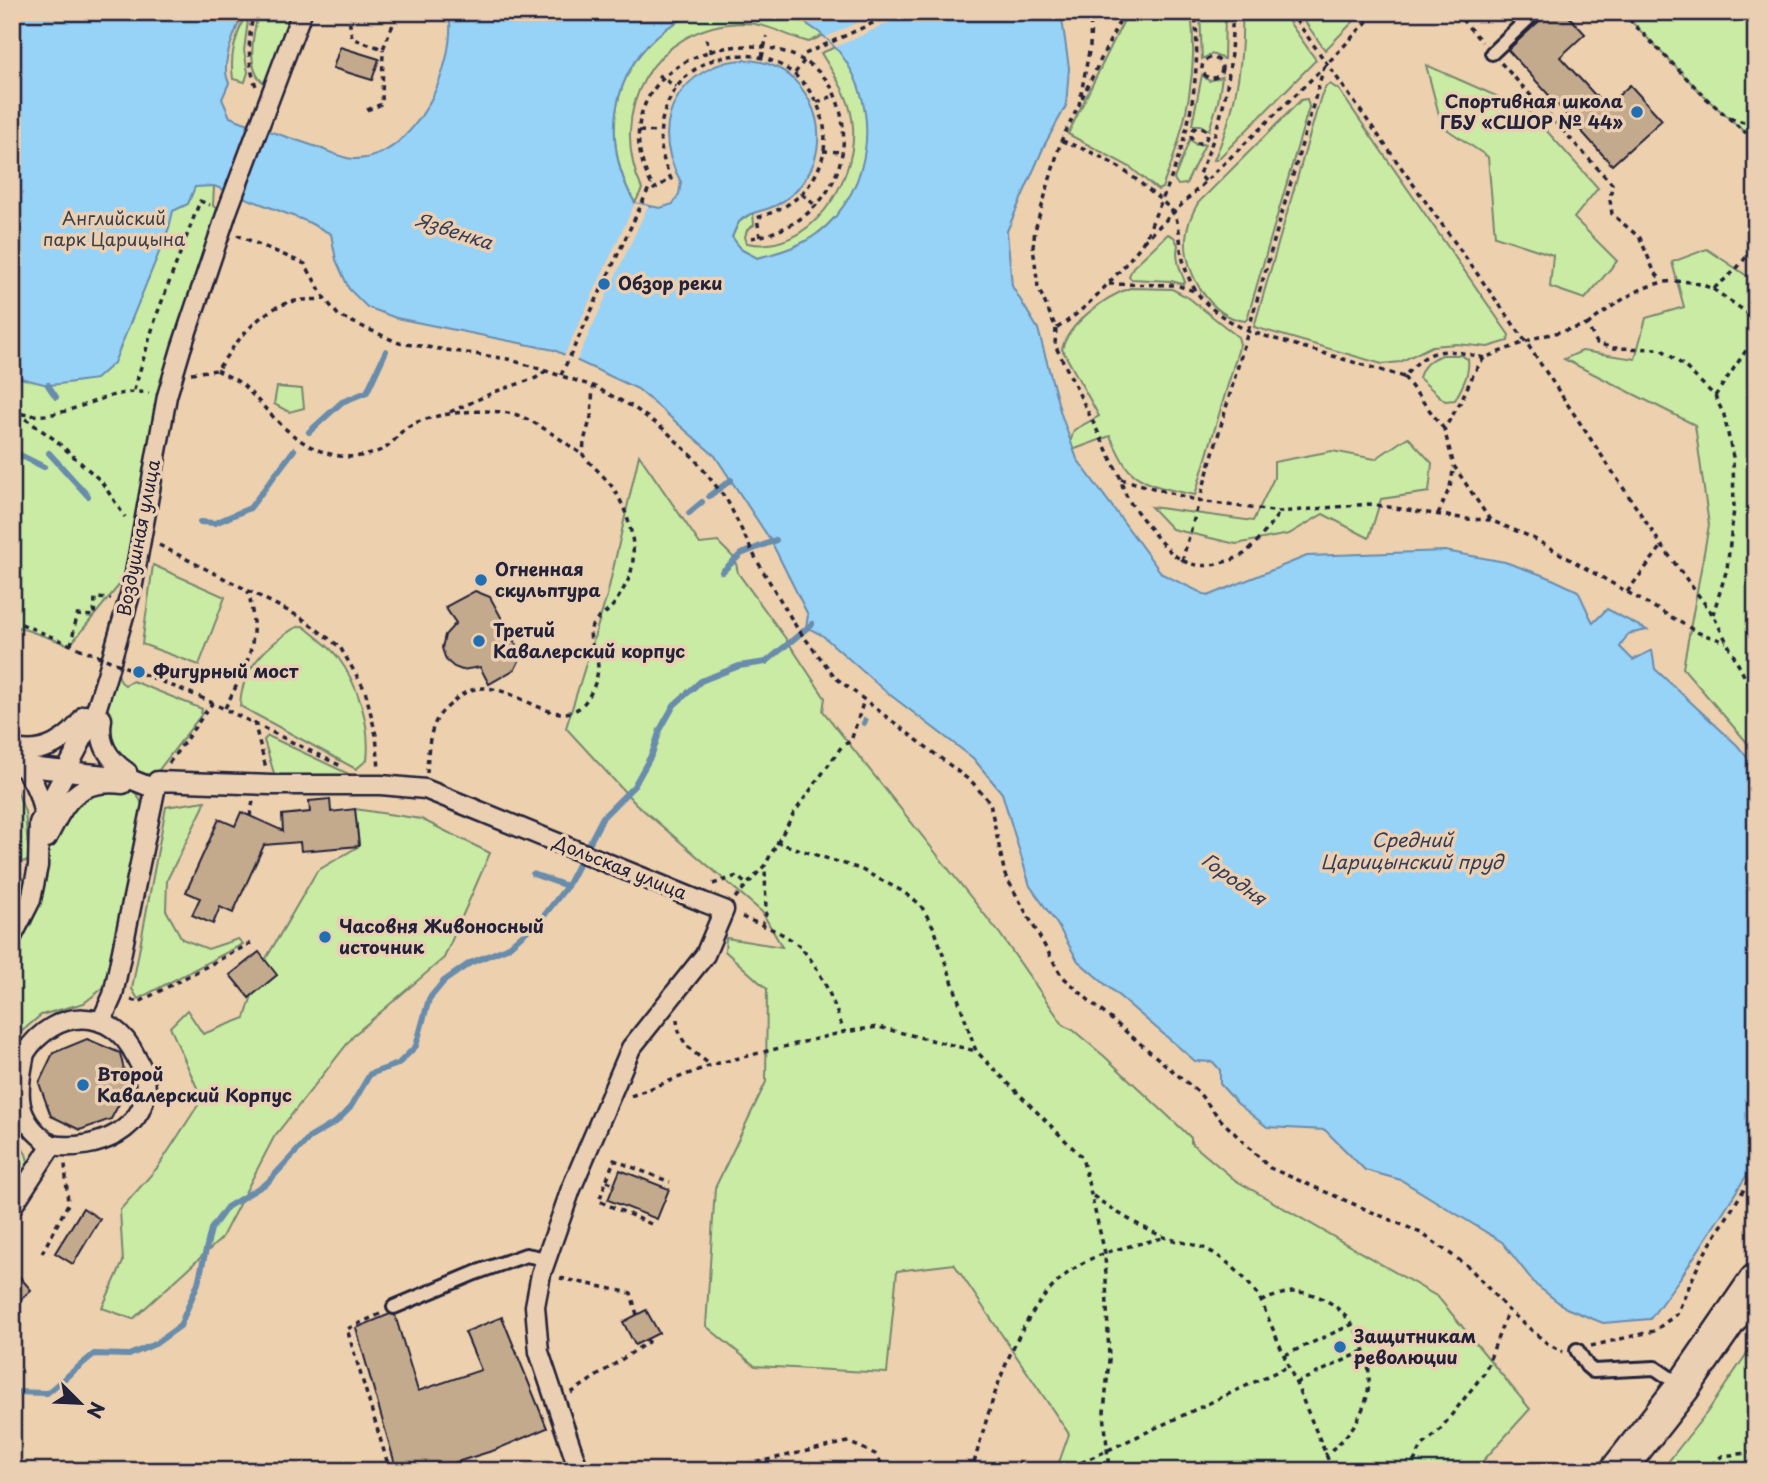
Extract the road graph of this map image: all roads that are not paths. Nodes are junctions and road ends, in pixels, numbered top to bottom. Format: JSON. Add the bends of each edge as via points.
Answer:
{"nodes":[{"id":1,"x":302,"y":12,"type":"edge"},
{"id":2,"x":1535,"y":12,"type":"edge"},
{"id":3,"x":1492,"y":53,"type":"road end"},
{"id":4,"x":94,"y":717,"type":"junction"},
{"id":5,"x":15,"y":760,"type":"edge"},
{"id":6,"x":65,"y":772,"type":"junction"},
{"id":7,"x":125,"y":777,"type":"junction"},
{"id":8,"x":156,"y":785,"type":"junction"},
{"id":9,"x":41,"y":818,"type":"junction"},
{"id":10,"x":12,"y":937,"type":"edge"},
{"id":11,"x":101,"y":1021,"type":"junction"},
{"id":12,"x":19,"y":1050,"type":"edge"},
{"id":13,"x":57,"y":1146,"type":"junction"},
{"id":14,"x":12,"y":1207,"type":"edge"},
{"id":15,"x":543,"y":1267,"type":"junction"},
{"id":16,"x":1756,"y":1281,"type":"edge"},
{"id":17,"x":394,"y":1307,"type":"road end"},
{"id":18,"x":1577,"y":1350,"type":"road end"},
{"id":19,"x":1683,"y":1387,"type":"junction"},
{"id":20,"x":579,"y":1471,"type":"edge"},
{"id":21,"x":1617,"y":1471,"type":"edge"}],
"edges":[{"from":1,"to":4,"type":"street","name":"Воздушная улица","via":[[223,214],[173,375],[133,584]]},
{"from":2,"to":3,"type":"lane"},
{"from":4,"to":5,"type":"street","via":[[85,715],[66,738]]},
{"from":4,"to":6,"type":"street","name":"Воздушная улица"},
{"from":4,"to":7,"type":"street","via":[[102,719],[104,749],[127,772]]},
{"from":5,"to":6,"type":"street"},
{"from":5,"to":9,"type":"street"},
{"from":6,"to":7,"type":"street"},
{"from":6,"to":9,"type":"street","name":"Воздушная улица"},
{"from":7,"to":8,"type":"street","name":"Дольская улица"},
{"from":7,"to":9,"type":"street","via":[[123,784],[88,786],[76,794],[63,807],[47,838]]},
{"from":8,"to":11,"type":"street","via":[[113,995]]},
{"from":8,"to":15,"type":"street","name":"Дольская улица","bridge":true,"via":[[425,789],[704,893],[724,910],[711,945],[631,1048]]},
{"from":9,"to":10,"type":"street","name":"Воздушная улица","via":[[31,900]]},
{"from":11,"to":12,"type":"street","via":[[61,1021]]},
{"from":11,"to":13,"type":"street","via":[[132,1049],[145,1076],[143,1100],[132,1123],[115,1136],[96,1144]]},
{"from":12,"to":13,"type":"street","via":[[23,1115],[36,1135]]},
{"from":13,"to":14,"type":"street"},
{"from":15,"to":17,"type":"lane","via":[[526,1255]]},
{"from":15,"to":20,"type":"street","via":[[535,1306],[539,1352]]},
{"from":16,"to":19,"type":"main road"},
{"from":18,"to":19,"type":"lane","via":[[1593,1371],[1655,1368]]},
{"from":19,"to":21,"type":"main road"}]}
